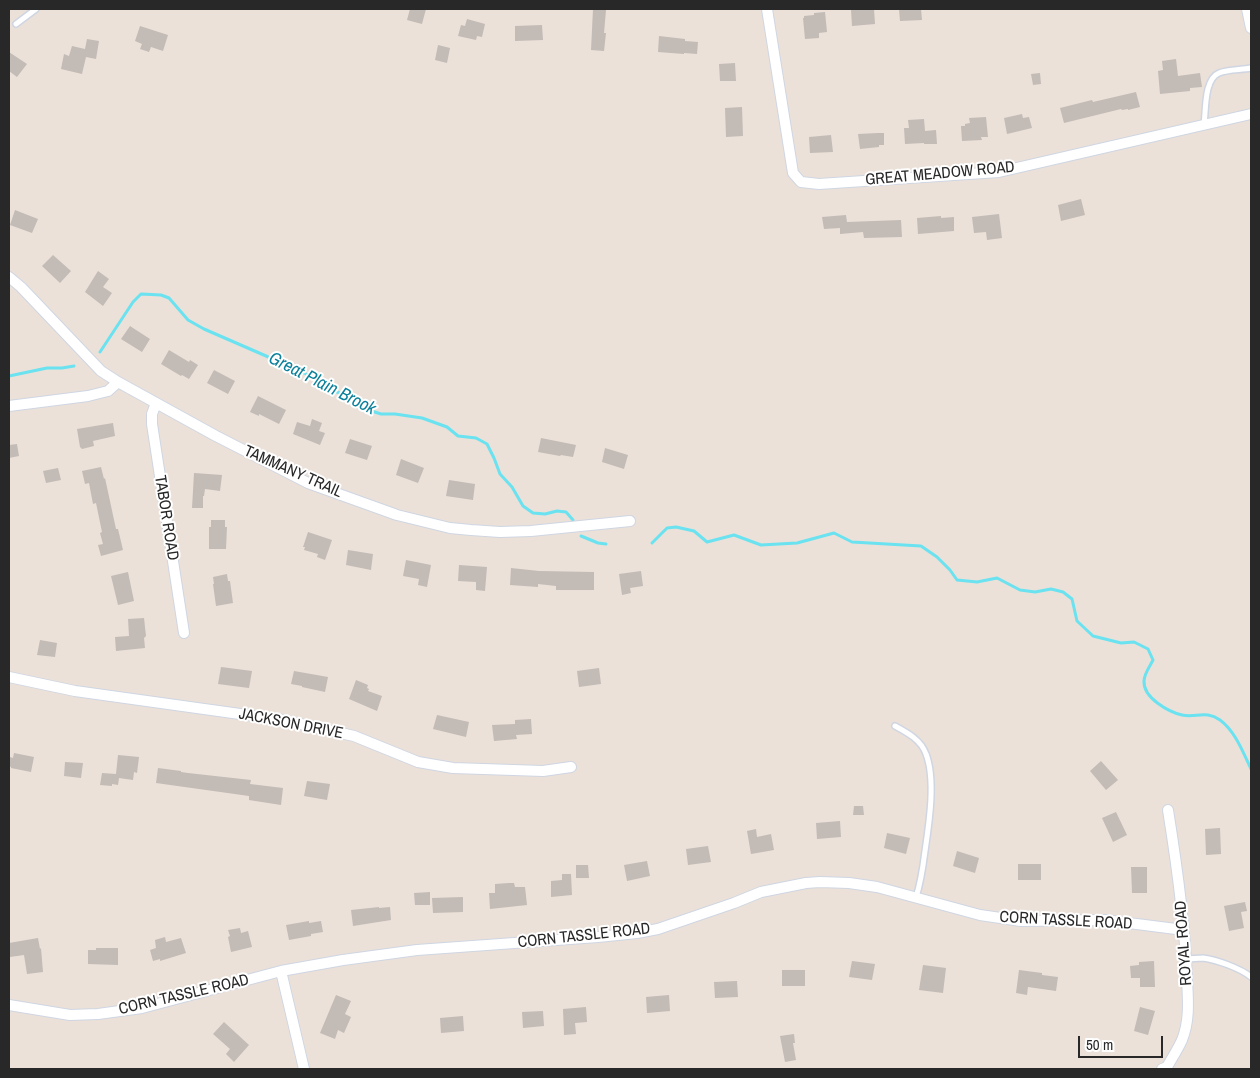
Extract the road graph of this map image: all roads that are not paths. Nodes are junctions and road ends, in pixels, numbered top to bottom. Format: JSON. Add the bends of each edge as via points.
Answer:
{"nodes":[{"id":1,"x":36,"y":9,"type":"edge"},
{"id":2,"x":767,"y":9,"type":"edge"},
{"id":3,"x":1246,"y":9,"type":"edge"},
{"id":4,"x":16,"y":24,"type":"dead end"},
{"id":5,"x":1251,"y":28,"type":"edge"},
{"id":6,"x":1251,"y":68,"type":"edge"},
{"id":7,"x":1251,"y":114,"type":"edge"},
{"id":8,"x":1204,"y":125,"type":"junction"},
{"id":9,"x":9,"y":277,"type":"edge"},
{"id":10,"x":118,"y":382,"type":"junction"},
{"id":11,"x":156,"y":403,"type":"junction"},
{"id":12,"x":9,"y":406,"type":"edge"},
{"id":13,"x":630,"y":521,"type":"dead end"},
{"id":14,"x":184,"y":633,"type":"dead end"},
{"id":15,"x":9,"y":678,"type":"edge"},
{"id":16,"x":895,"y":726,"type":"dead end"},
{"id":17,"x":571,"y":767,"type":"dead end"},
{"id":18,"x":1168,"y":810,"type":"dead end"},
{"id":19,"x":916,"y":897,"type":"junction"},
{"id":20,"x":1184,"y":930,"type":"junction"},
{"id":21,"x":1186,"y":959,"type":"junction"},
{"id":22,"x":281,"y":972,"type":"junction"},
{"id":23,"x":1251,"y":976,"type":"edge"},
{"id":24,"x":9,"y":1006,"type":"edge"},
{"id":25,"x":304,"y":1069,"type":"edge"},
{"id":26,"x":1162,"y":1069,"type":"edge"}],
"edges":[{"from":1,"to":4,"type":"lane"},
{"from":2,"to":8,"type":"street","name":"GREAT MEADOW ROAD","via":[[793,173],[801,182],[819,184],[999,172]]},
{"from":3,"to":5,"type":"street"},
{"from":6,"to":8,"type":"lane","via":[[1213,76]]},
{"from":7,"to":8,"type":"street","name":"GREAT MEADOW ROAD"},
{"from":9,"to":10,"type":"street","name":"TAMMANY TRAIL","via":[[101,371]]},
{"from":10,"to":11,"type":"street","name":"TAMMANY TRAIL"},
{"from":10,"to":12,"type":"street","via":[[108,391],[88,396]]},
{"from":11,"to":13,"type":"street","name":"TAMMANY TRAIL","via":[[308,483],[397,516],[450,528],[500,532]]},
{"from":11,"to":14,"type":"street","name":"TABOR ROAD","via":[[152,424]]},
{"from":15,"to":17,"type":"street","name":"JACKSON DRIVE","via":[[75,691],[283,720],[354,736],[418,762],[453,768],[543,771]]},
{"from":16,"to":19,"type":"lane","via":[[919,742],[930,772],[927,835]]},
{"from":18,"to":20,"type":"street","name":"ROYAL ROAD"},
{"from":19,"to":20,"type":"street","name":"CORN TASSLE ROAD","via":[[980,915],[1021,921],[1105,920]]},
{"from":19,"to":22,"type":"street","name":"CORN TASSLE ROAD","via":[[849,883],[806,883],[761,892],[658,929],[637,933],[417,950]]},
{"from":20,"to":21,"type":"street","name":"ROYAL ROAD"},
{"from":21,"to":23,"type":"lane","via":[[1219,962]]},
{"from":21,"to":26,"type":"street","name":"ROYAL ROAD","via":[[1188,1013],[1182,1040],[1167,1067]]},
{"from":22,"to":24,"type":"street","name":"CORN TASSLE ROAD","via":[[142,1008],[98,1014],[70,1015]]},
{"from":22,"to":25,"type":"street"}]}
